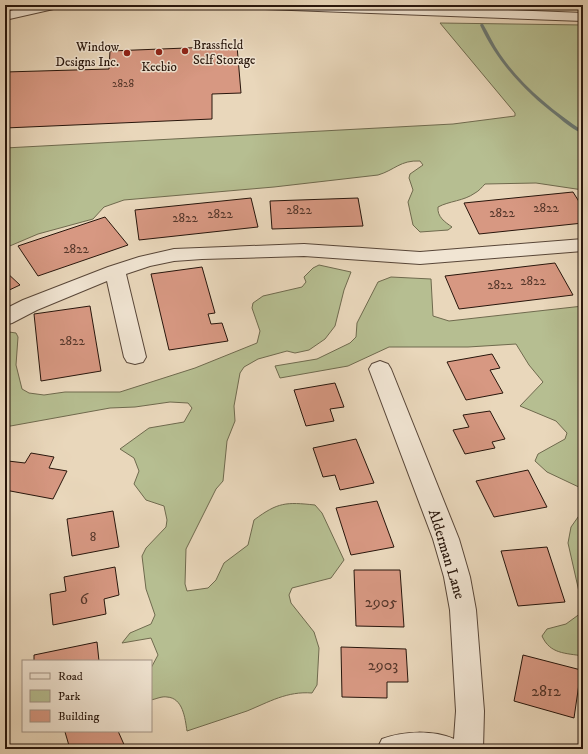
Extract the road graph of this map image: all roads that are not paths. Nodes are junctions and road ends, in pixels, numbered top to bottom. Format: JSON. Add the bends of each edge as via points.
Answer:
{"nodes":[{"id":1,"x":53,"y":5,"type":"edge"},
{"id":2,"x":264,"y":5,"type":"edge"},
{"id":3,"x":5,"y":16,"type":"edge"},
{"id":4,"x":583,"y":17,"type":"edge"},
{"id":5,"x":580,"y":251,"type":"edge"},
{"id":6,"x":115,"y":271,"type":"junction"},
{"id":7,"x":5,"y":318,"type":"edge"},
{"id":8,"x":135,"y":357,"type":"dead end"},
{"id":9,"x":380,"y":369,"type":"dead end"},
{"id":10,"x":392,"y":749,"type":"edge"},
{"id":11,"x":444,"y":749,"type":"edge"},
{"id":12,"x":468,"y":749,"type":"edge"}],
"edges":[{"from":1,"to":3,"type":"street"},
{"from":2,"to":4,"type":"street"},
{"from":5,"to":6,"type":"street","via":[[420,258],[304,250],[202,253],[146,260]]},
{"from":6,"to":7,"type":"street","via":[[30,305]]},
{"from":6,"to":8,"type":"street"},
{"from":9,"to":12,"type":"street","name":"Alderman Lane","via":[[446,539],[457,577],[463,610],[470,711]]},
{"from":10,"to":11,"type":"street"}]}
